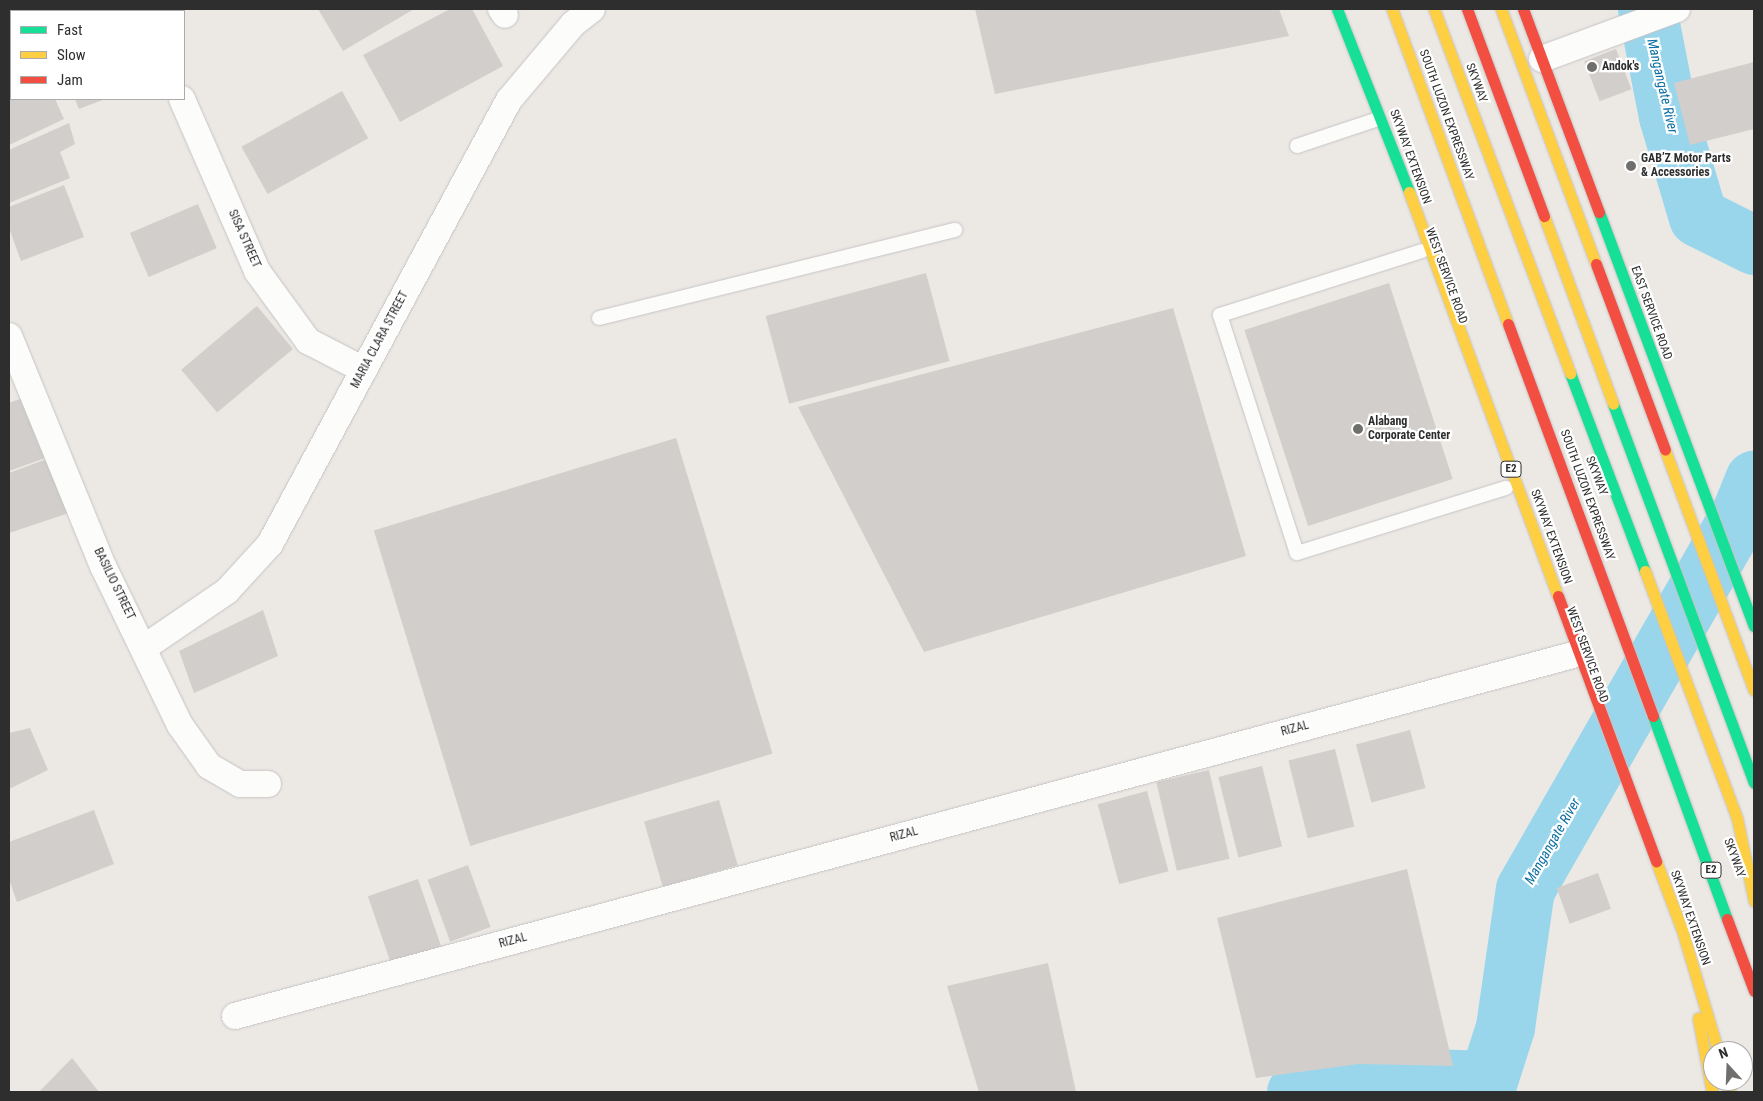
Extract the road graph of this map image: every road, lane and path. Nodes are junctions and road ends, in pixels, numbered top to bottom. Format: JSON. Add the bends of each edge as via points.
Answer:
{"nodes":[{"id":1,"x":592,"y":9,"type":"edge"},
{"id":2,"x":1335,"y":9,"type":"edge"},
{"id":3,"x":1392,"y":9,"type":"edge"},
{"id":4,"x":1434,"y":9,"type":"edge"},
{"id":5,"x":1467,"y":9,"type":"edge"},
{"id":6,"x":1502,"y":9,"type":"edge"},
{"id":7,"x":1523,"y":9,"type":"edge"},
{"id":8,"x":1674,"y":10,"type":"edge"},
{"id":9,"x":1542,"y":59,"type":"junction"},
{"id":10,"x":182,"y":100,"type":"edge"},
{"id":11,"x":1375,"y":120,"type":"junction"},
{"id":12,"x":1297,"y":146,"type":"dead end"},
{"id":13,"x":955,"y":230,"type":"dead end"},
{"id":14,"x":1422,"y":251,"type":"junction"},
{"id":15,"x":598,"y":318,"type":"dead end"},
{"id":16,"x":9,"y":336,"type":"edge"},
{"id":17,"x":364,"y":370,"type":"junction"},
{"id":18,"x":1506,"y":488,"type":"junction"},
{"id":19,"x":1751,"y":614,"type":"edge"},
{"id":20,"x":145,"y":647,"type":"junction"},
{"id":21,"x":1573,"y":656,"type":"junction"},
{"id":22,"x":1754,"y":690,"type":"edge"},
{"id":23,"x":1754,"y":783,"type":"edge"},
{"id":24,"x":268,"y":784,"type":"dead end"},
{"id":25,"x":1754,"y":901,"type":"edge"},
{"id":26,"x":1741,"y":919,"type":"dead end"},
{"id":27,"x":1754,"y":956,"type":"edge"},
{"id":28,"x":1754,"y":991,"type":"edge"},
{"id":29,"x":236,"y":1016,"type":"dead end"},
{"id":30,"x":1715,"y":1041,"type":"edge"},
{"id":31,"x":1712,"y":1092,"type":"edge"}],
"edges":[{"from":1,"to":17,"type":"street","name":"MARIA CLARA STREET","via":[[573,24],[509,100]]},
{"from":2,"to":11,"type":"main road","name":"WEST SERVICE ROAD"},
{"from":2,"to":30,"type":"main road","name":"SKYWAY EXTENSION","number":"E2","via":[[1378,108],[1682,930]]},
{"from":3,"to":28,"type":"main road","name":"SOUTH LUZON EXPRESSWAY","number":"E2","via":[[1668,750]]},
{"from":4,"to":25,"type":"main road","name":"SKYWAY","via":[[1737,818]]},
{"from":5,"to":23,"type":"main road"},
{"from":6,"to":22,"type":"main road"},
{"from":7,"to":9,"type":"main road","name":"EAST SERVICE ROAD"},
{"from":8,"to":9,"type":"street"},
{"from":9,"to":19,"type":"main road","name":"EAST SERVICE ROAD"},
{"from":10,"to":17,"type":"street","name":"SISA STREET","via":[[258,271],[308,341]]},
{"from":11,"to":12,"type":"lane"},
{"from":11,"to":14,"type":"main road","name":"WEST SERVICE ROAD"},
{"from":13,"to":15,"type":"lane"},
{"from":14,"to":18,"type":"main road","name":"WEST SERVICE ROAD"},
{"from":14,"to":18,"type":"lane","via":[[1220,315],[1297,553]]},
{"from":16,"to":20,"type":"street","name":"BASILIO STREET","via":[[103,566]]},
{"from":17,"to":20,"type":"street","name":"MARIA CLARA STREET","via":[[270,544],[227,591]]},
{"from":18,"to":21,"type":"main road","name":"WEST SERVICE ROAD"},
{"from":20,"to":24,"type":"street","name":"BASILIO STREET","via":[[180,725],[209,766],[240,784]]},
{"from":21,"to":29,"type":"street","name":"RIZAL"},
{"from":21,"to":31,"type":"main road","name":"WEST SERVICE ROAD","via":[[1694,995]]},
{"from":26,"to":27,"type":"main road"}]}
